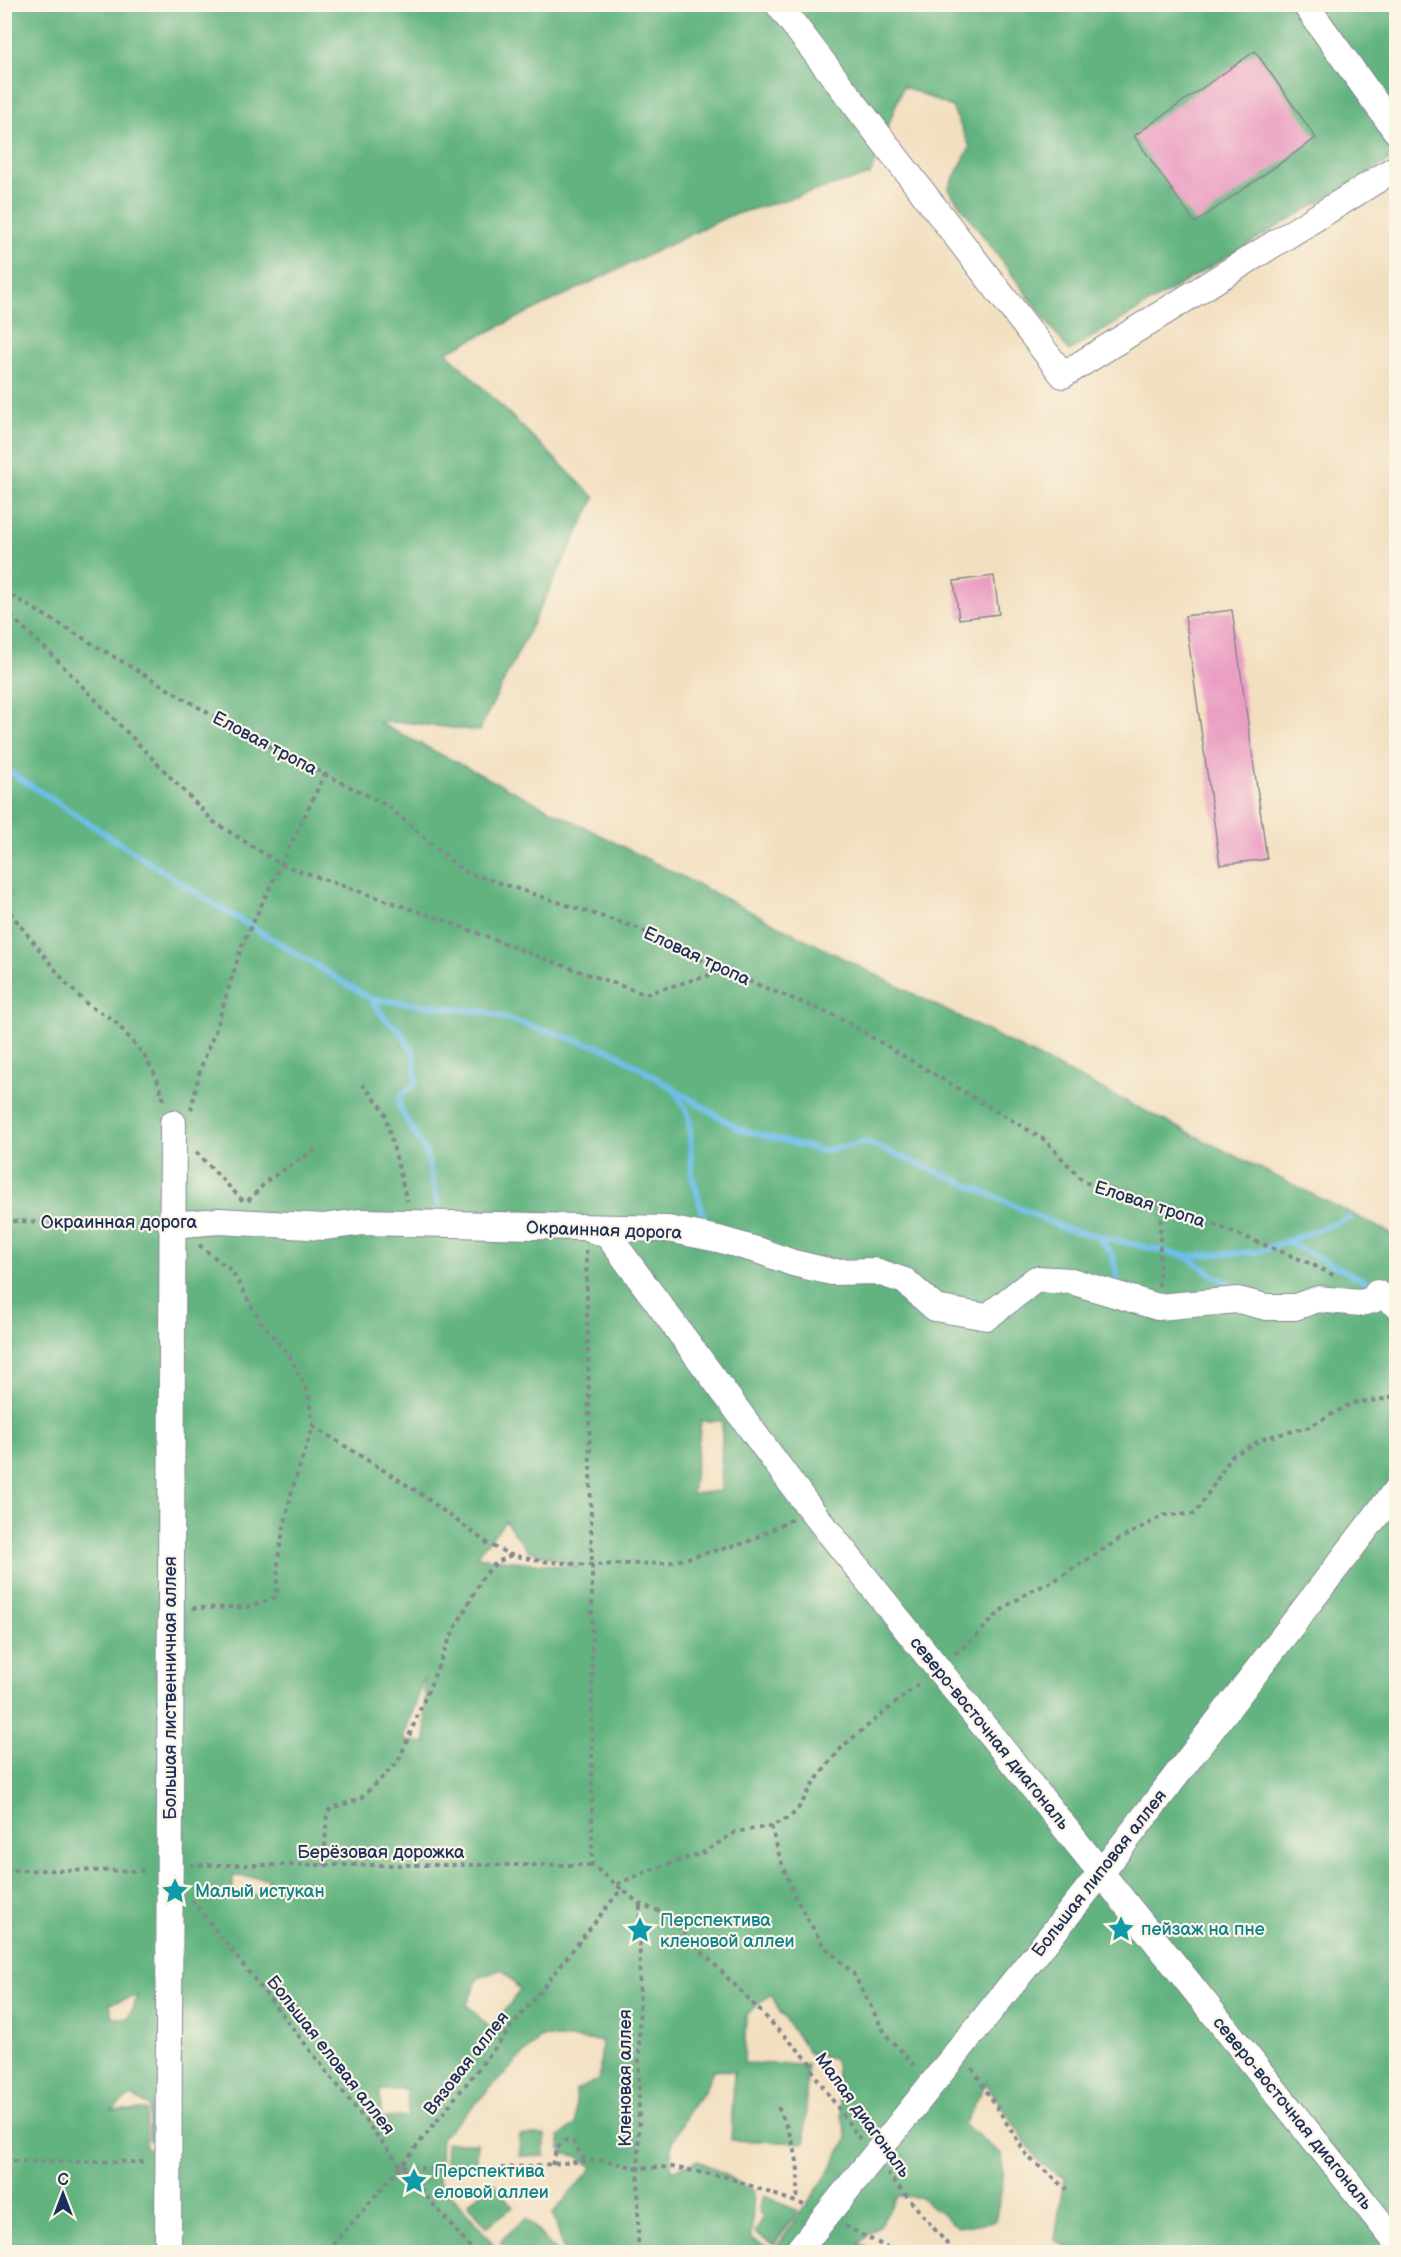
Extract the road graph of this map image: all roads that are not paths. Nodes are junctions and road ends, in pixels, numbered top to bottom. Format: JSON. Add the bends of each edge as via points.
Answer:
{"nodes":[{"id":1,"x":778,"y":4,"type":"edge"},
{"id":2,"x":1305,"y":4,"type":"edge"},
{"id":3,"x":1396,"y":131,"type":"edge"},
{"id":4,"x":1396,"y":168,"type":"edge"},
{"id":5,"x":181,"y":1120,"type":"road end"},
{"id":6,"x":176,"y":1225,"type":"junction"},
{"id":7,"x":586,"y":1228,"type":"junction"},
{"id":8,"x":1387,"y":1298,"type":"edge"},
{"id":9,"x":1396,"y":1490,"type":"edge"},
{"id":10,"x":1101,"y":1873,"type":"junction"},
{"id":11,"x":1396,"y":2242,"type":"edge"},
{"id":12,"x":168,"y":2253,"type":"edge"},
{"id":13,"x":797,"y":2253,"type":"edge"}],
"edges":[{"from":1,"to":4,"type":"street","via":[[1063,375]]},
{"from":2,"to":3,"type":"street"},
{"from":5,"to":6,"type":"street","name":"Большая лиственничная аллея"},
{"from":6,"to":7,"type":"street","name":"Окраинная дорога","via":[[219,1221],[324,1227],[362,1222]]},
{"from":6,"to":12,"type":"street","name":"Большая лиственничная аллея","via":[[170,1609]]},
{"from":7,"to":8,"type":"street","name":"Окраинная дорога","via":[[668,1229],[718,1239],[832,1272],[874,1271],[905,1281],[935,1308],[987,1317],[1036,1279],[1071,1281],[1158,1307],[1238,1300],[1266,1307],[1295,1307],[1318,1299],[1360,1303]]},
{"from":7,"to":10,"type":"street","name":"северо-восточная диагональ","via":[[607,1234],[808,1506]]},
{"from":9,"to":10,"type":"street","name":"Большая липовая аллея"},
{"from":10,"to":11,"type":"street","name":"северо-восточная диагональ"},
{"from":10,"to":13,"type":"street","name":"Большая липовая аллея"}]}
